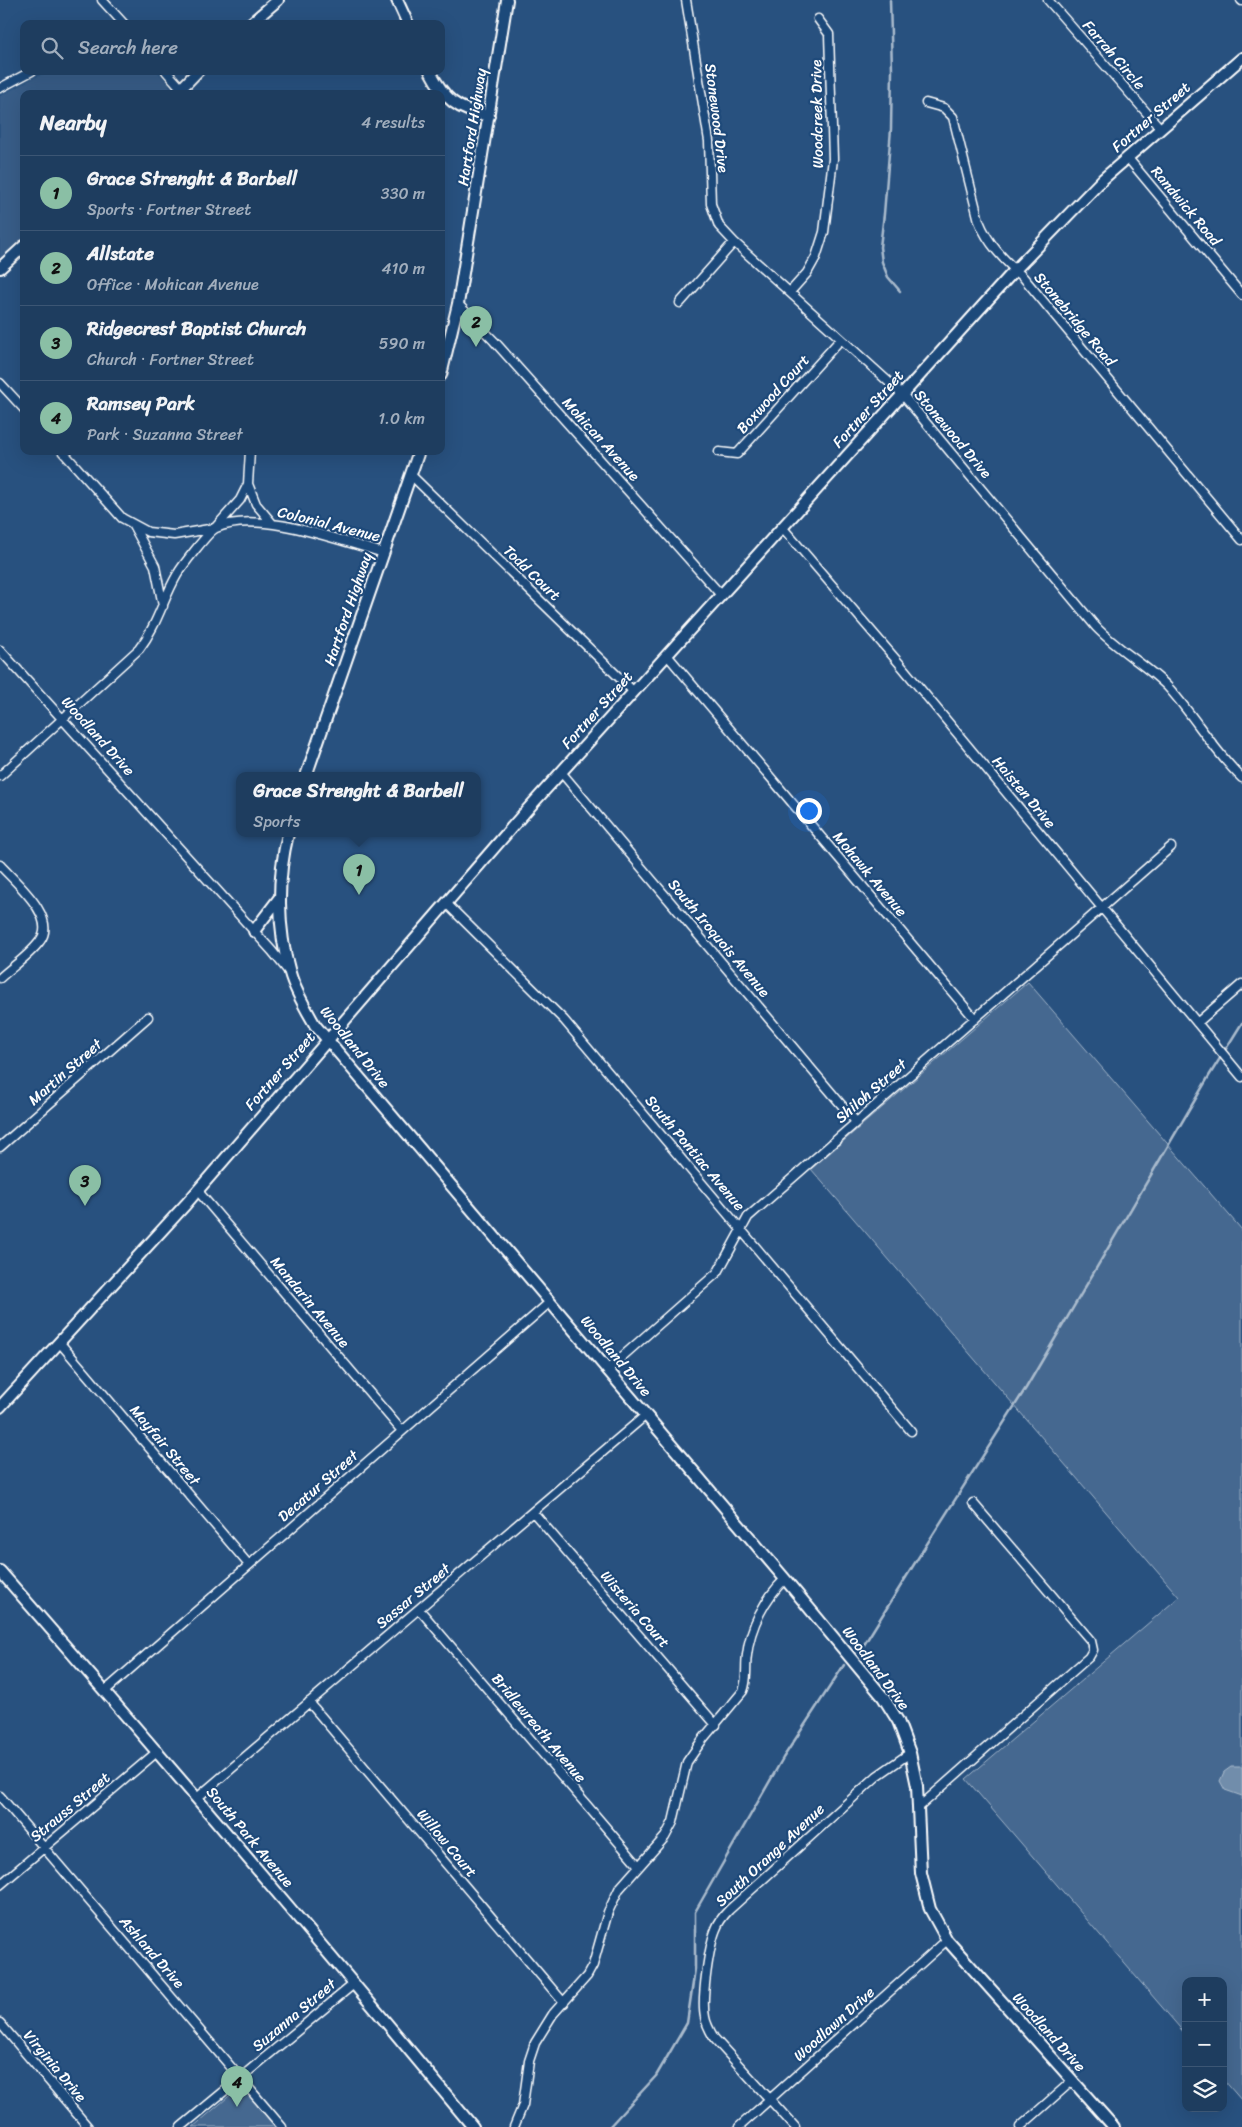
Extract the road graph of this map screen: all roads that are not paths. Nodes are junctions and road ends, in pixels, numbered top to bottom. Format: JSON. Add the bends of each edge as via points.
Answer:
{"nodes":[{"id":1,"x":102,"y":0,"type":"edge"},
{"id":2,"x":278,"y":0,"type":"edge"},
{"id":3,"x":397,"y":0,"type":"edge"},
{"id":4,"x":507,"y":0,"type":"edge"},
{"id":5,"x":686,"y":0,"type":"edge"},
{"id":6,"x":1048,"y":0,"type":"edge"},
{"id":7,"x":818,"y":19,"type":"dead end"},
{"id":8,"x":120,"y":20,"type":"edge"},
{"id":9,"x":255,"y":20,"type":"edge"},
{"id":10,"x":406,"y":20,"type":"edge"},
{"id":11,"x":1242,"y":58,"type":"edge"},
{"id":12,"x":24,"y":75,"type":"edge"},
{"id":13,"x":168,"y":75,"type":"edge"},
{"id":14,"x":194,"y":75,"type":"edge"},
{"id":15,"x":432,"y":75,"type":"edge"},
{"id":16,"x":0,"y":88,"type":"edge"},
{"id":17,"x":176,"y":90,"type":"edge"},
{"id":18,"x":179,"y":90,"type":"edge"},
{"id":19,"x":441,"y":90,"type":"edge"},
{"id":20,"x":445,"y":95,"type":"edge"},
{"id":21,"x":926,"y":103,"type":"dead end"},
{"id":22,"x":489,"y":116,"type":"junction"},
{"id":23,"x":1160,"y":128,"type":"junction"},
{"id":24,"x":1127,"y":157,"type":"junction"},
{"id":25,"x":734,"y":242,"type":"junction"},
{"id":26,"x":20,"y":250,"type":"edge"},
{"id":27,"x":0,"y":268,"type":"edge"},
{"id":28,"x":1015,"y":270,"type":"junction"},
{"id":29,"x":790,"y":292,"type":"junction"},
{"id":30,"x":1242,"y":295,"type":"edge"},
{"id":31,"x":680,"y":303,"type":"dead end"},
{"id":32,"x":458,"y":304,"type":"junction"},
{"id":33,"x":841,"y":339,"type":"junction"},
{"id":34,"x":445,"y":340,"type":"edge"},
{"id":35,"x":0,"y":383,"type":"edge"},
{"id":36,"x":902,"y":394,"type":"junction"},
{"id":37,"x":20,"y":405,"type":"edge"},
{"id":38,"x":719,"y":452,"type":"dead end"},
{"id":39,"x":66,"y":455,"type":"edge"},
{"id":40,"x":250,"y":455,"type":"edge"},
{"id":41,"x":418,"y":455,"type":"edge"},
{"id":42,"x":411,"y":476,"type":"junction"},
{"id":43,"x":248,"y":484,"type":"junction"},
{"id":44,"x":272,"y":523,"type":"junction"},
{"id":45,"x":133,"y":525,"type":"junction"},
{"id":46,"x":782,"y":527,"type":"junction"},
{"id":47,"x":215,"y":528,"type":"junction"},
{"id":48,"x":1242,"y":540,"type":"edge"},
{"id":49,"x":384,"y":553,"type":"junction"},
{"id":50,"x":721,"y":594,"type":"junction"},
{"id":51,"x":163,"y":606,"type":"junction"},
{"id":52,"x":0,"y":650,"type":"edge"},
{"id":53,"x":667,"y":655,"type":"junction"},
{"id":54,"x":633,"y":691,"type":"junction"},
{"id":55,"x":62,"y":719,"type":"junction"},
{"id":56,"x":307,"y":772,"type":"edge"},
{"id":57,"x":561,"y":772,"type":"junction"},
{"id":58,"x":0,"y":776,"type":"edge"},
{"id":59,"x":1242,"y":778,"type":"edge"},
{"id":60,"x":287,"y":837,"type":"edge"},
{"id":61,"x":1171,"y":847,"type":"dead end"},
{"id":62,"x":0,"y":865,"type":"edge"},
{"id":63,"x":280,"y":897,"type":"junction"},
{"id":64,"x":446,"y":903,"type":"junction"},
{"id":65,"x":1102,"y":908,"type":"junction"},
{"id":66,"x":254,"y":931,"type":"junction"},
{"id":67,"x":290,"y":973,"type":"junction"},
{"id":68,"x":0,"y":978,"type":"edge"},
{"id":69,"x":1242,"y":984,"type":"edge"},
{"id":70,"x":148,"y":1017,"type":"dead end"},
{"id":71,"x":975,"y":1019,"type":"junction"},
{"id":72,"x":1197,"y":1023,"type":"junction"},
{"id":73,"x":327,"y":1039,"type":"junction"},
{"id":74,"x":1242,"y":1077,"type":"edge"},
{"id":75,"x":856,"y":1122,"type":"junction"},
{"id":76,"x":0,"y":1148,"type":"edge"},
{"id":77,"x":197,"y":1190,"type":"junction"},
{"id":78,"x":741,"y":1229,"type":"junction"},
{"id":79,"x":550,"y":1302,"type":"junction"},
{"id":80,"x":60,"y":1343,"type":"junction"},
{"id":81,"x":607,"y":1370,"type":"junction"},
{"id":82,"x":0,"y":1407,"type":"edge"},
{"id":83,"x":646,"y":1415,"type":"junction"},
{"id":84,"x":402,"y":1431,"type":"junction"},
{"id":85,"x":911,"y":1431,"type":"dead end"},
{"id":86,"x":973,"y":1502,"type":"dead end"},
{"id":87,"x":533,"y":1512,"type":"junction"},
{"id":88,"x":249,"y":1565,"type":"junction"},
{"id":89,"x":0,"y":1571,"type":"edge"},
{"id":90,"x":785,"y":1579,"type":"junction"},
{"id":91,"x":419,"y":1609,"type":"junction"},
{"id":92,"x":105,"y":1691,"type":"junction"},
{"id":93,"x":309,"y":1702,"type":"junction"},
{"id":94,"x":716,"y":1725,"type":"junction"},
{"id":95,"x":158,"y":1751,"type":"junction"},
{"id":96,"x":910,"y":1753,"type":"junction"},
{"id":97,"x":0,"y":1796,"type":"edge"},
{"id":98,"x":197,"y":1798,"type":"junction"},
{"id":99,"x":918,"y":1808,"type":"junction"},
{"id":100,"x":44,"y":1847,"type":"junction"},
{"id":101,"x":638,"y":1865,"type":"junction"},
{"id":102,"x":0,"y":1885,"type":"edge"},
{"id":103,"x":947,"y":1940,"type":"junction"},
{"id":104,"x":355,"y":1983,"type":"junction"},
{"id":105,"x":564,"y":2003,"type":"junction"},
{"id":106,"x":0,"y":2023,"type":"edge"},
{"id":107,"x":241,"y":2077,"type":"junction"},
{"id":108,"x":1072,"y":2080,"type":"junction"},
{"id":109,"x":770,"y":2100,"type":"junction"},
{"id":110,"x":88,"y":2127,"type":"edge"},
{"id":111,"x":181,"y":2127,"type":"edge"},
{"id":112,"x":282,"y":2127,"type":"edge"},
{"id":113,"x":473,"y":2127,"type":"edge"},
{"id":114,"x":514,"y":2127,"type":"edge"},
{"id":115,"x":739,"y":2127,"type":"edge"},
{"id":116,"x":795,"y":2127,"type":"edge"},
{"id":117,"x":1020,"y":2127,"type":"edge"},
{"id":118,"x":1114,"y":2127,"type":"edge"}],
"edges":[{"from":1,"to":8,"type":"street"},
{"from":2,"to":9,"type":"street"},
{"from":3,"to":10,"type":"street"},
{"from":4,"to":22,"type":"street","name":"Hartford Highway"},
{"from":5,"to":25,"type":"street","name":"Stonewood Drive","via":[[709,141],[711,204],[719,226]]},
{"from":6,"to":23,"type":"street","name":"Farrah Circle"},
{"from":7,"to":29,"type":"street","name":"Woodcreek Drive","via":[[829,34],[833,159],[822,244],[807,273]]},
{"from":11,"to":23,"type":"street","name":"Fortner Street"},
{"from":12,"to":16,"type":"street"},
{"from":13,"to":17,"type":"street"},
{"from":14,"to":18,"type":"street"},
{"from":15,"to":19,"type":"street"},
{"from":20,"to":22,"type":"street","via":[[465,110]]},
{"from":21,"to":28,"type":"street","name":"Stonebridge Road","via":[[944,108],[953,117],[979,221],[994,248]]},
{"from":22,"to":32,"type":"street","name":"Hartford Highway"},
{"from":23,"to":24,"type":"street","name":"Fortner Street"},
{"from":24,"to":28,"type":"street","name":"Fortner Street"},
{"from":24,"to":30,"type":"street","name":"Randwick Road"},
{"from":25,"to":29,"type":"street","name":"Stonewood Drive"},
{"from":25,"to":31,"type":"street"},
{"from":26,"to":27,"type":"street"},
{"from":28,"to":36,"type":"street","name":"Fortner Street"},
{"from":28,"to":48,"type":"street","name":"Stonebridge Road"},
{"from":29,"to":33,"type":"street","name":"Stonewood Drive"},
{"from":32,"to":34,"type":"street","name":"Hartford Highway"},
{"from":32,"to":50,"type":"street","name":"Mohican Avenue"},
{"from":33,"to":36,"type":"street","name":"Stonewood Drive"},
{"from":33,"to":38,"type":"street","name":"Boxwood Court","via":[[737,454]]},
{"from":35,"to":37,"type":"street"},
{"from":36,"to":46,"type":"street","name":"Fortner Street"},
{"from":36,"to":59,"type":"street","name":"Stonewood Drive","via":[[1096,627],[1168,688]]},
{"from":39,"to":45,"type":"street","via":[[112,507]]},
{"from":40,"to":43,"type":"street"},
{"from":41,"to":42,"type":"street","name":"Hartford Highway"},
{"from":42,"to":49,"type":"street","name":"Hartford Highway"},
{"from":42,"to":54,"type":"street","name":"Todd Court"},
{"from":43,"to":44,"type":"street","via":[[256,504]]},
{"from":43,"to":47,"type":"street","via":[[240,500]]},
{"from":44,"to":47,"type":"street","name":"Colonial Avenue","via":[[248,522]]},
{"from":44,"to":49,"type":"street","name":"Colonial Avenue"},
{"from":45,"to":47,"type":"street","name":"Colonial Avenue","via":[[148,532],[174,536]]},
{"from":45,"to":51,"type":"street","via":[[155,566]]},
{"from":46,"to":50,"type":"street","name":"Fortner Street"},
{"from":46,"to":65,"type":"street","name":"Haisten Drive"},
{"from":47,"to":51,"type":"street","via":[[177,575]]},
{"from":49,"to":56,"type":"street","name":"Hartford Highway"},
{"from":50,"to":53,"type":"street","name":"Fortner Street"},
{"from":51,"to":55,"type":"street","via":[[139,649]]},
{"from":52,"to":55,"type":"street","name":"Woodland Drive"},
{"from":53,"to":54,"type":"street","name":"Fortner Street"},
{"from":53,"to":71,"type":"street","name":"Mohawk Avenue"},
{"from":54,"to":57,"type":"street","name":"Fortner Street"},
{"from":55,"to":58,"type":"street"},
{"from":55,"to":66,"type":"street","name":"Woodland Drive"},
{"from":57,"to":64,"type":"street","name":"Fortner Street"},
{"from":57,"to":75,"type":"street","name":"South Iroquois Avenue"},
{"from":60,"to":63,"type":"street"},
{"from":61,"to":65,"type":"street","name":"Shiloh Street"},
{"from":62,"to":68,"type":"street","via":[[42,914],[46,926],[40,942]]},
{"from":63,"to":66,"type":"street"},
{"from":63,"to":67,"type":"street"},
{"from":64,"to":73,"type":"street","name":"Fortner Street"},
{"from":64,"to":78,"type":"street","name":"South Pontiac Avenue","via":[[564,1020]]},
{"from":65,"to":71,"type":"street","name":"Shiloh Street"},
{"from":65,"to":72,"type":"street","name":"Haisten Drive"},
{"from":66,"to":67,"type":"street","name":"Woodland Drive"},
{"from":67,"to":73,"type":"street","name":"Woodland Drive","via":[[308,1013]]},
{"from":69,"to":72,"type":"street"},
{"from":70,"to":76,"type":"street","name":"Martin Street"},
{"from":71,"to":75,"type":"street","name":"Shiloh Street"},
{"from":72,"to":74,"type":"street","name":"Haisten Drive"},
{"from":73,"to":77,"type":"street","name":"Fortner Street"},
{"from":73,"to":79,"type":"street","name":"Woodland Drive"},
{"from":75,"to":78,"type":"street","name":"Shiloh Street","via":[[748,1217]]},
{"from":77,"to":80,"type":"street","name":"Fortner Street"},
{"from":77,"to":84,"type":"street","name":"Mandarin Avenue"},
{"from":78,"to":81,"type":"street","name":"Shiloh Street","via":[[718,1272]]},
{"from":78,"to":85,"type":"street","name":"South Pontiac Avenue"},
{"from":79,"to":81,"type":"street","name":"Woodland Drive"},
{"from":79,"to":84,"type":"street","name":"Decatur Street"},
{"from":80,"to":82,"type":"street","name":"Fortner Street"},
{"from":80,"to":88,"type":"street","name":"Mayfair Street"},
{"from":81,"to":83,"type":"street","name":"Woodland Drive"},
{"from":83,"to":87,"type":"street","name":"Sassar Street"},
{"from":83,"to":90,"type":"street","name":"Woodland Drive"},
{"from":84,"to":88,"type":"street","name":"Decatur Street"},
{"from":86,"to":99,"type":"street","via":[[1091,1641],[1093,1650],[1089,1657]]},
{"from":87,"to":91,"type":"street","name":"Sassar Street"},
{"from":87,"to":94,"type":"street","name":"Wisteria Court"},
{"from":88,"to":92,"type":"street","name":"Decatur Street"},
{"from":89,"to":92,"type":"street","name":"South Park Avenue"},
{"from":90,"to":94,"type":"street","via":[[774,1590],[758,1617],[748,1648],[743,1690]]},
{"from":90,"to":96,"type":"street","name":"Woodland Drive","via":[[883,1697],[898,1721]]},
{"from":91,"to":93,"type":"street","name":"Sassar Street"},
{"from":91,"to":101,"type":"street","name":"Bridlewreath Avenue"},
{"from":92,"to":95,"type":"street","name":"South Park Avenue"},
{"from":93,"to":98,"type":"street","name":"Sassar Street"},
{"from":93,"to":105,"type":"street","name":"Willow Court"},
{"from":94,"to":101,"type":"street","via":[[687,1762],[673,1822],[665,1837]]},
{"from":95,"to":98,"type":"street","name":"South Park Avenue"},
{"from":95,"to":100,"type":"street","name":"Strauss Street"},
{"from":96,"to":99,"type":"street","name":"Woodland Drive"},
{"from":96,"to":109,"type":"street","name":"South Orange Avenue","via":[[877,1776],[729,1910],[715,1930],[703,2004],[705,2018],[714,2038]]},
{"from":97,"to":100,"type":"street","name":"Ashland Drive"},
{"from":98,"to":104,"type":"street","name":"South Park Avenue"},
{"from":99,"to":103,"type":"street","name":"Woodland Drive","via":[[918,1852],[925,1894]]},
{"from":100,"to":102,"type":"street","name":"Strauss Street"},
{"from":100,"to":107,"type":"street","name":"Ashland Drive"},
{"from":101,"to":105,"type":"street","via":[[613,1899],[590,1971]]},
{"from":103,"to":108,"type":"street","name":"Woodland Drive"},
{"from":103,"to":109,"type":"street","name":"Woodlawn Drive"},
{"from":104,"to":107,"type":"street","name":"Suzanna Street"},
{"from":104,"to":113,"type":"street","name":"South Park Avenue"},
{"from":105,"to":114,"type":"street","via":[[535,2043],[523,2105]]},
{"from":106,"to":110,"type":"street","name":"Virginia Drive"},
{"from":107,"to":111,"type":"street","name":"Suzanna Street"},
{"from":107,"to":112,"type":"street","name":"Ashland Drive"},
{"from":108,"to":117,"type":"street"},
{"from":108,"to":118,"type":"street","name":"Woodland Drive"},
{"from":109,"to":115,"type":"street","name":"Woodlawn Drive"},
{"from":109,"to":116,"type":"street","name":"South Orange Avenue"}]}
